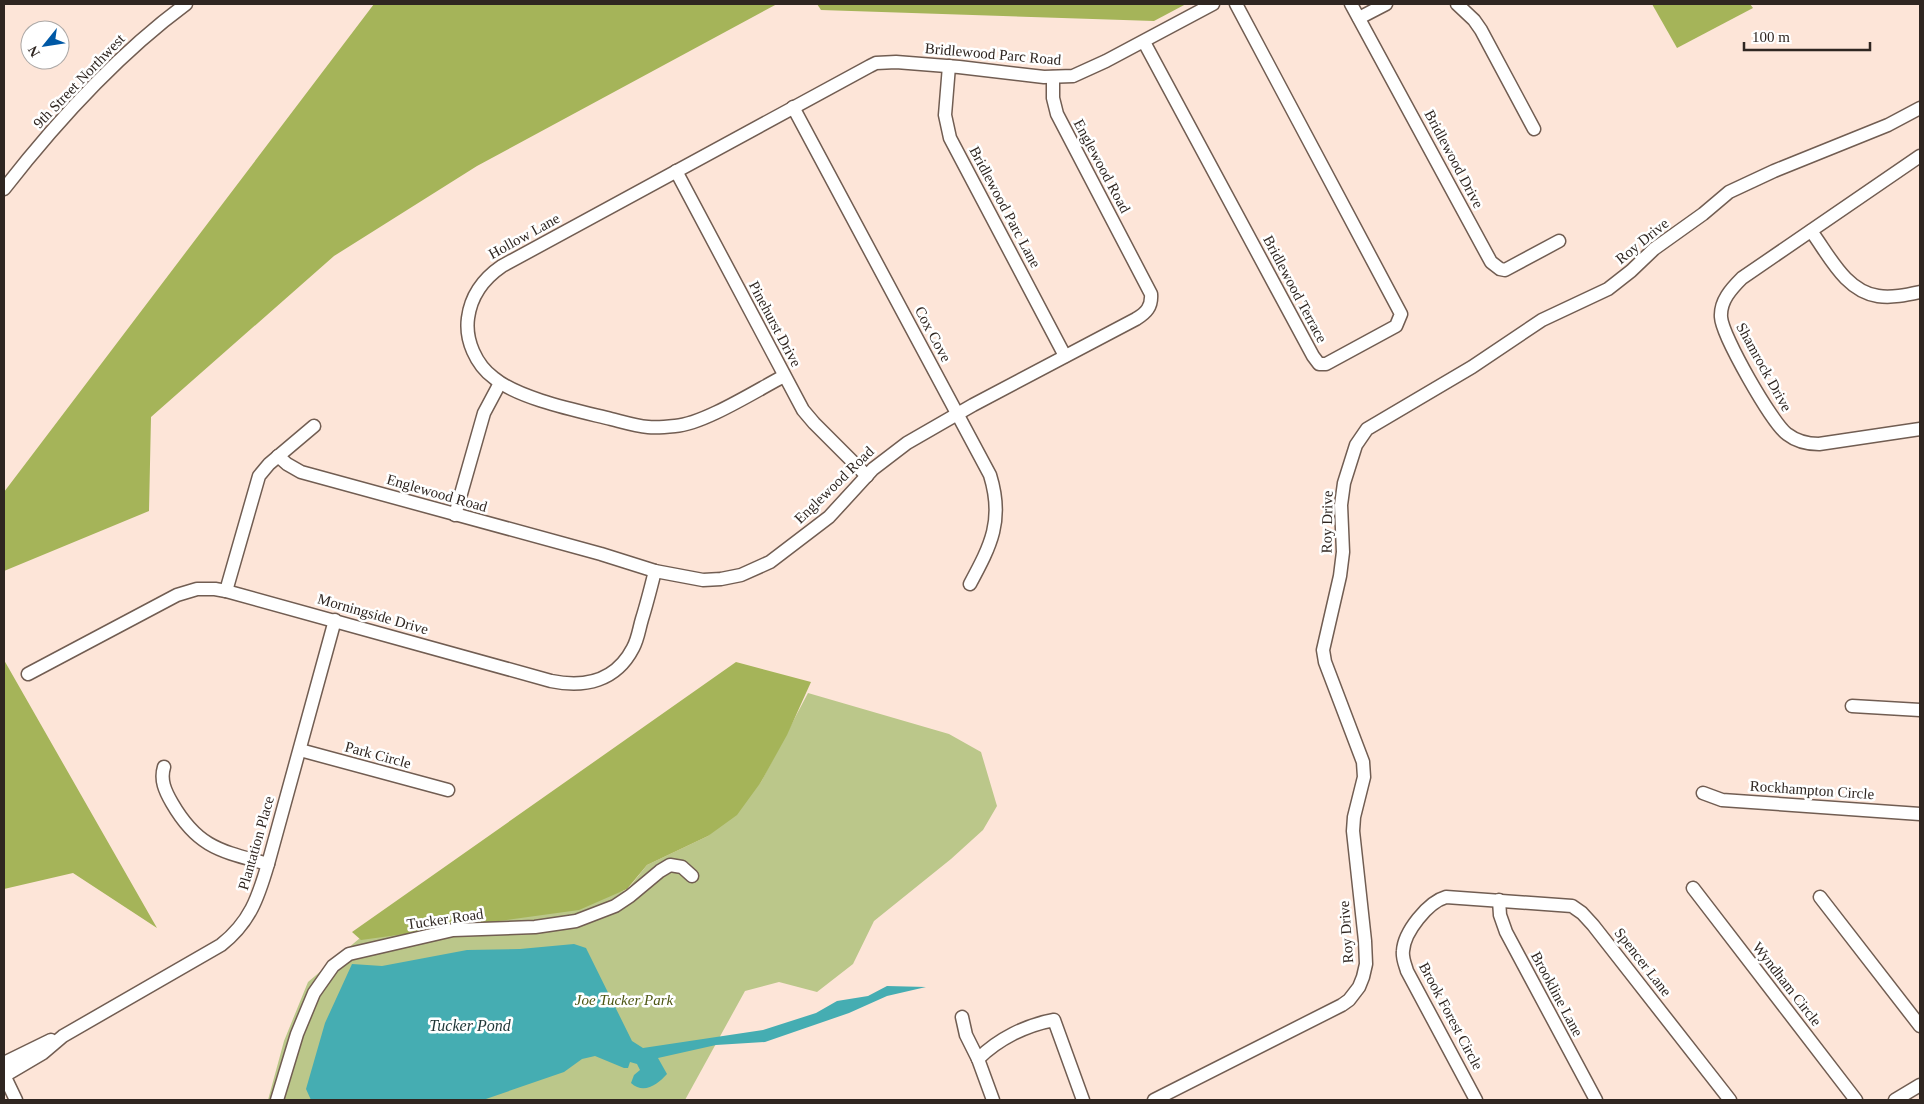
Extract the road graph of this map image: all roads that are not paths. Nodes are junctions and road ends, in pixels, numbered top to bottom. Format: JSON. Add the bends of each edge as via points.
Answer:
{"nodes":[{"id":1,"x":186,"y":4,"type":"edge"},
{"id":2,"x":1213,"y":4,"type":"edge"},
{"id":3,"x":1236,"y":4,"type":"edge"},
{"id":4,"x":1351,"y":4,"type":"edge"},
{"id":5,"x":1386,"y":4,"type":"edge"},
{"id":6,"x":1457,"y":4,"type":"edge"},
{"id":7,"x":1359,"y":18,"type":"junction"},
{"id":8,"x":1144,"y":42,"type":"junction"},
{"id":9,"x":949,"y":66,"type":"junction"},
{"id":10,"x":1052,"y":77,"type":"junction"},
{"id":11,"x":793,"y":107,"type":"junction"},
{"id":12,"x":1920,"y":108,"type":"edge"},
{"id":13,"x":1534,"y":129,"type":"dead end"},
{"id":14,"x":1920,"y":156,"type":"edge"},
{"id":15,"x":676,"y":171,"type":"junction"},
{"id":16,"x":4,"y":189,"type":"edge"},
{"id":17,"x":1811,"y":231,"type":"junction"},
{"id":18,"x":1559,"y":241,"type":"dead end"},
{"id":19,"x":1920,"y":292,"type":"edge"},
{"id":20,"x":1065,"y":356,"type":"junction"},
{"id":21,"x":784,"y":376,"type":"junction"},
{"id":22,"x":500,"y":383,"type":"junction"},
{"id":23,"x":957,"y":414,"type":"junction"},
{"id":24,"x":314,"y":426,"type":"dead end"},
{"id":25,"x":1920,"y":428,"type":"edge"},
{"id":26,"x":278,"y":456,"type":"junction"},
{"id":27,"x":867,"y":476,"type":"junction"},
{"id":28,"x":455,"y":515,"type":"junction"},
{"id":29,"x":655,"y":571,"type":"junction"},
{"id":30,"x":970,"y":584,"type":"dead end"},
{"id":31,"x":226,"y":591,"type":"junction"},
{"id":32,"x":335,"y":620,"type":"junction"},
{"id":33,"x":28,"y":674,"type":"dead end"},
{"id":34,"x":1852,"y":706,"type":"dead end"},
{"id":35,"x":1920,"y":710,"type":"edge"},
{"id":36,"x":300,"y":750,"type":"junction"},
{"id":37,"x":164,"y":766,"type":"dead end"},
{"id":38,"x":448,"y":790,"type":"dead end"},
{"id":39,"x":1703,"y":793,"type":"dead end"},
{"id":40,"x":1920,"y":814,"type":"edge"},
{"id":41,"x":268,"y":864,"type":"junction"},
{"id":42,"x":692,"y":876,"type":"dead end"},
{"id":43,"x":1693,"y":888,"type":"dead end"},
{"id":44,"x":1820,"y":897,"type":"dead end"},
{"id":45,"x":1499,"y":900,"type":"junction"},
{"id":46,"x":962,"y":1017,"type":"dead end"},
{"id":47,"x":1920,"y":1026,"type":"edge"},
{"id":48,"x":63,"y":1036,"type":"junction"},
{"id":49,"x":978,"y":1059,"type":"junction"},
{"id":50,"x":4,"y":1063,"type":"edge"},
{"id":51,"x":4,"y":1075,"type":"edge"},
{"id":52,"x":1920,"y":1085,"type":"edge"},
{"id":53,"x":16,"y":1100,"type":"edge"},
{"id":54,"x":277,"y":1100,"type":"edge"},
{"id":55,"x":993,"y":1100,"type":"edge"},
{"id":56,"x":1083,"y":1100,"type":"edge"},
{"id":57,"x":1154,"y":1100,"type":"edge"},
{"id":58,"x":1476,"y":1100,"type":"edge"},
{"id":59,"x":1596,"y":1100,"type":"edge"},
{"id":60,"x":1730,"y":1100,"type":"edge"},
{"id":61,"x":1856,"y":1100,"type":"edge"},
{"id":62,"x":1895,"y":1100,"type":"edge"}],
"edges":[{"from":1,"to":16,"type":"street","name":"9th Street Northwest","via":[[144,38],[94,86]]},
{"from":2,"to":8,"type":"street","name":"Bridlewood Parc Road"},
{"from":3,"to":8,"type":"street","name":"Bridlewood Terrace","via":[[1401,314],[1396,326],[1326,364],[1319,364],[1313,356]]},
{"from":4,"to":7,"type":"street","name":"Bridlewood Drive"},
{"from":5,"to":7,"type":"street"},
{"from":6,"to":13,"type":"street","via":[[1477,25]]},
{"from":7,"to":18,"type":"street","name":"Bridlewood Drive","via":[[1494,266],[1508,269]]},
{"from":8,"to":10,"type":"street","name":"Bridlewood Parc Road","via":[[1073,76]]},
{"from":9,"to":10,"type":"street","name":"Bridlewood Parc Road"},
{"from":9,"to":11,"type":"street","name":"Bridlewood Parc Road","via":[[876,63]]},
{"from":9,"to":20,"type":"street","name":"Bridlewood Parc Lane","via":[[945,115],[950,138]]},
{"from":10,"to":20,"type":"street","name":"Englewood Road","via":[[1053,98],[1061,123],[1152,300],[1144,314]]},
{"from":11,"to":15,"type":"street","name":"Hollow Lane"},
{"from":11,"to":23,"type":"street","name":"Cox Cove"},
{"from":12,"to":57,"type":"street","name":"Roy Drive","via":[[1888,125],[1729,192],[1608,289],[1542,320],[1440,386],[1372,424],[1362,435],[1344,483],[1341,505],[1344,552],[1323,650],[1364,769],[1352,831],[1365,940],[1364,977],[1355,993],[1342,1005]]},
{"from":14,"to":17,"type":"street","name":"Shamrock Drive"},
{"from":15,"to":21,"type":"street","name":"Pinehurst Drive"},
{"from":15,"to":22,"type":"street","name":"Hollow Lane","via":[[502,266],[483,282],[471,304],[467,331],[482,367]]},
{"from":17,"to":19,"type":"street","via":[[1846,279],[1862,290],[1889,297]]},
{"from":17,"to":25,"type":"street","name":"Shamrock Drive","via":[[1742,278],[1725,298],[1722,324],[1748,376],[1778,425],[1802,442],[1830,444]]},
{"from":20,"to":23,"type":"street","name":"Englewood Road"},
{"from":21,"to":22,"type":"street","name":"Hollow Lane","via":[[704,418],[678,426],[657,427],[646,427],[528,396]]},
{"from":21,"to":27,"type":"street","name":"Pinehurst Drive","via":[[803,410]]},
{"from":22,"to":28,"type":"street","via":[[484,413]]},
{"from":23,"to":27,"type":"street","name":"Englewood Road","via":[[907,443]]},
{"from":23,"to":30,"type":"street","name":"Cox Cove","via":[[990,475],[996,503],[992,540]]},
{"from":24,"to":26,"type":"street"},
{"from":26,"to":28,"type":"street","name":"Englewood Road","via":[[300,472]]},
{"from":26,"to":31,"type":"street","via":[[263,470],[256,483]]},
{"from":27,"to":29,"type":"street","name":"Englewood Road","via":[[829,517],[756,570],[703,580]]},
{"from":28,"to":29,"type":"street","name":"Englewood Road"},
{"from":29,"to":32,"type":"street","name":"Morningside Drive","via":[[638,638],[629,656],[607,676],[583,684],[551,681]]},
{"from":31,"to":32,"type":"street","name":"Morningside Drive"},
{"from":31,"to":33,"type":"street","name":"Morningside Drive","via":[[197,589],[177,595]]},
{"from":32,"to":36,"type":"street","name":"Plantation Place"},
{"from":34,"to":35,"type":"street"},
{"from":36,"to":38,"type":"street","name":"Park Circle"},
{"from":36,"to":41,"type":"street","name":"Plantation Place"},
{"from":37,"to":41,"type":"street","via":[[164,788],[191,831],[216,849]]},
{"from":39,"to":40,"type":"street","name":"Rockhampton Circle","via":[[1722,800]]},
{"from":41,"to":48,"type":"street","name":"Plantation Place","via":[[258,897],[231,937]]},
{"from":42,"to":54,"type":"street","name":"Tucker Road","via":[[682,867],[670,865],[615,906],[576,921],[542,926],[453,930],[349,954],[333,966],[314,994],[297,1034]]},
{"from":43,"to":61,"type":"street","name":"Wyndham Circle"},
{"from":44,"to":47,"type":"street"},
{"from":45,"to":58,"type":"street","name":"Brook Forest Circle","via":[[1450,896],[1437,900],[1404,940],[1407,970]]},
{"from":45,"to":59,"type":"street","name":"Brookline Lane","via":[[1506,932]]},
{"from":45,"to":60,"type":"street","name":"Spencer Lane","via":[[1563,904],[1582,913]]},
{"from":46,"to":49,"type":"street","via":[[966,1035]]},
{"from":48,"to":50,"type":"street","name":"Plantation Place"},
{"from":48,"to":51,"type":"street","name":"Plantation Place","via":[[43,1053]]},
{"from":49,"to":55,"type":"street"},
{"from":49,"to":56,"type":"street","via":[[995,1044],[1035,1024],[1054,1020]]},
{"from":51,"to":53,"type":"street"},
{"from":52,"to":62,"type":"street"}]}
